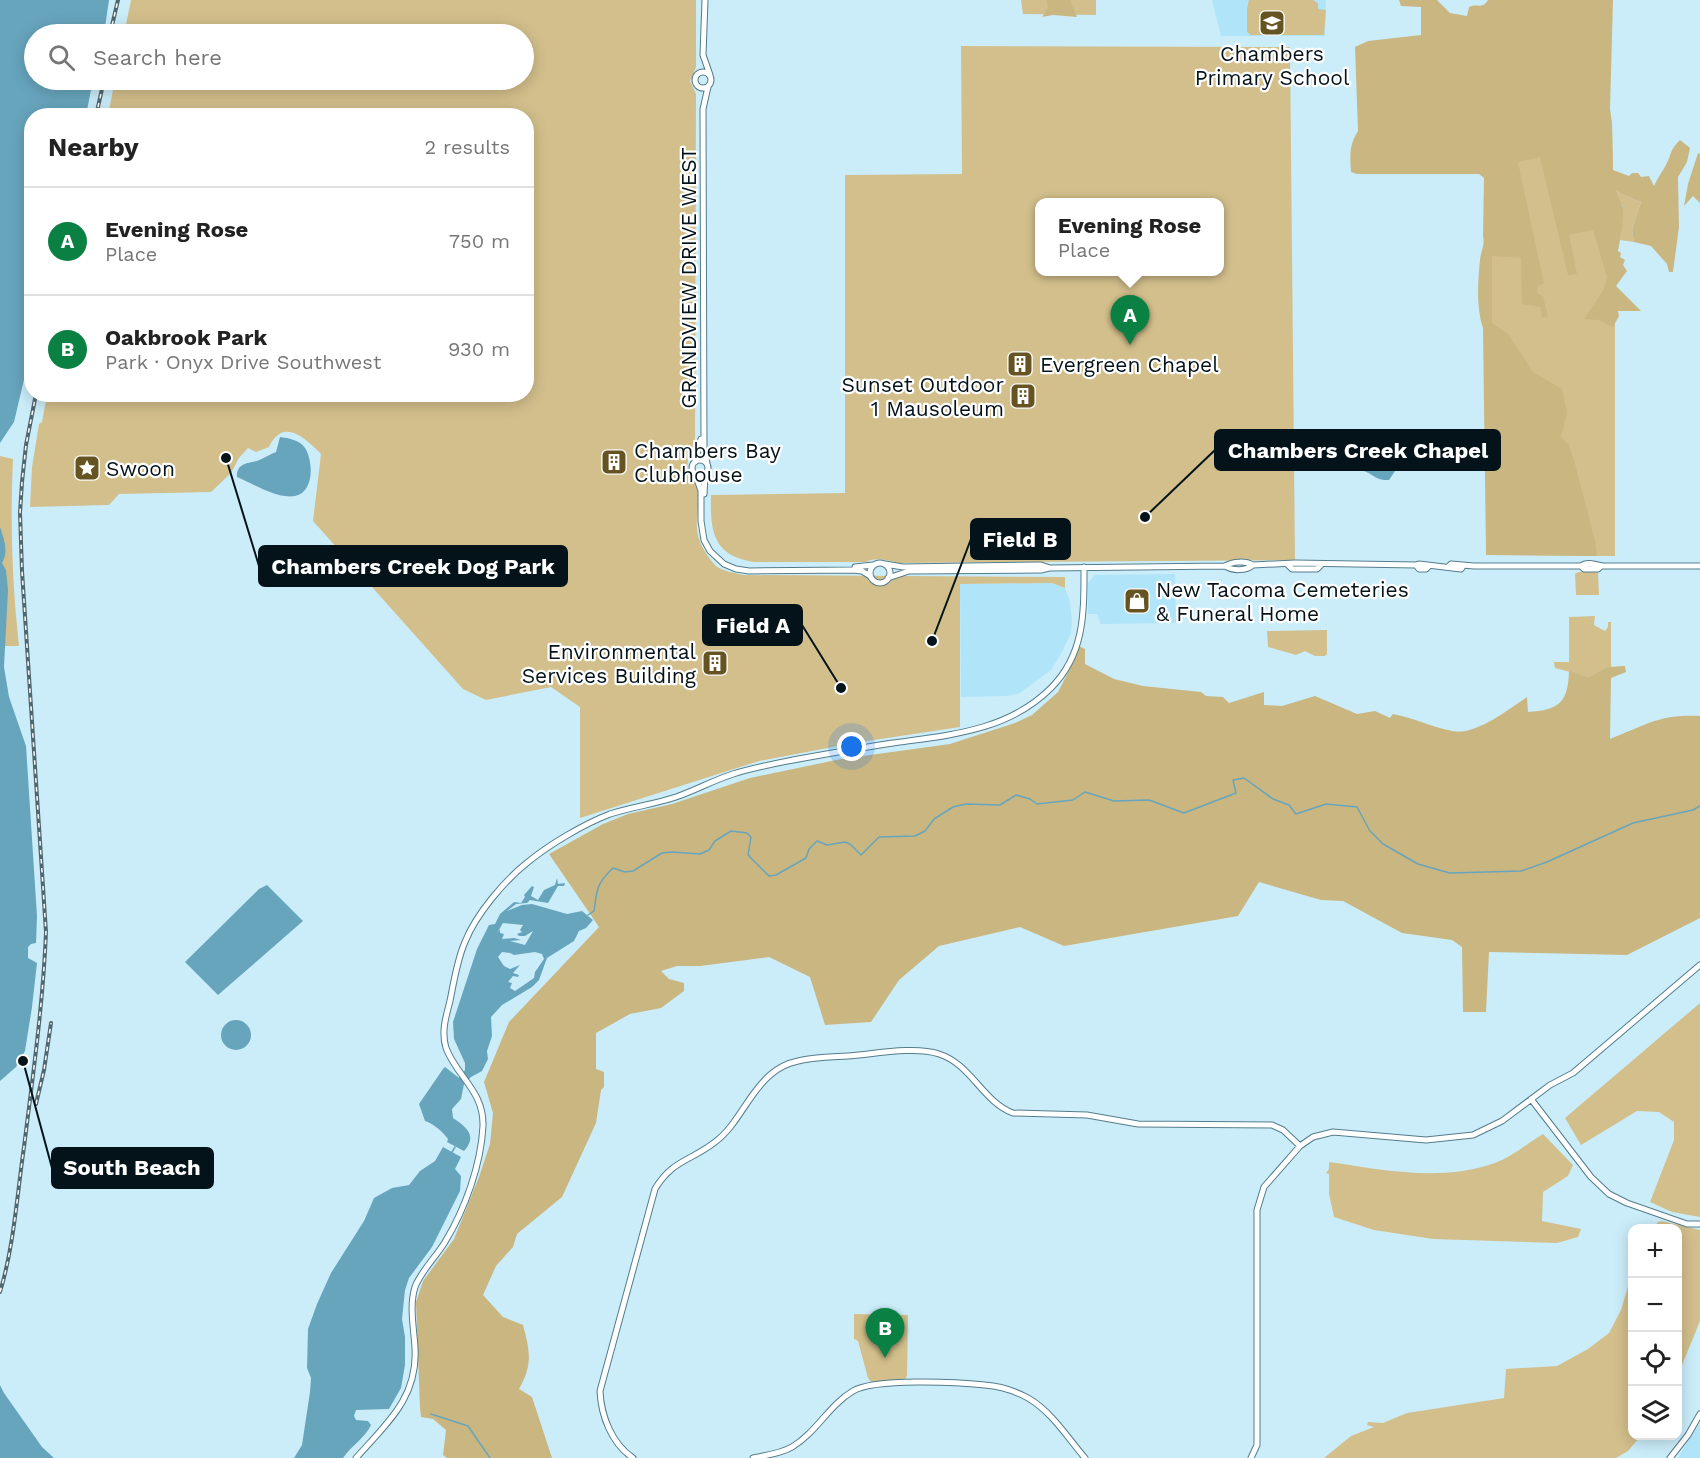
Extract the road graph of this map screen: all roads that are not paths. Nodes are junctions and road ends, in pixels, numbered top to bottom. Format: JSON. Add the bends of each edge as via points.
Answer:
{"nodes":[{"id":1,"x":703,"y":0,"type":"edge"},
{"id":2,"x":703,"y":55,"type":"junction"},
{"id":3,"x":698,"y":74,"type":"junction"},
{"id":4,"x":710,"y":75,"type":"junction"},
{"id":5,"x":698,"y":87,"type":"junction"},
{"id":6,"x":708,"y":87,"type":"junction"},
{"id":7,"x":703,"y":109,"type":"junction"},
{"id":8,"x":703,"y":129,"type":"junction"},
{"id":9,"x":695,"y":462,"type":"junction"},
{"id":10,"x":706,"y":463,"type":"junction"},
{"id":11,"x":705,"y":475,"type":"junction"},
{"id":12,"x":696,"y":476,"type":"junction"},
{"id":13,"x":720,"y":559,"type":"junction"},
{"id":14,"x":885,"y":564,"type":"junction"},
{"id":15,"x":873,"y":566,"type":"junction"},
{"id":16,"x":1700,"y":566,"type":"edge"},
{"id":17,"x":1083,"y":567,"type":"junction"},
{"id":18,"x":1050,"y":568,"type":"junction"},
{"id":19,"x":870,"y":576,"type":"junction"},
{"id":20,"x":888,"y":578,"type":"junction"},
{"id":21,"x":1700,"y":965,"type":"edge"},
{"id":22,"x":1531,"y":1099,"type":"junction"},
{"id":23,"x":1300,"y":1146,"type":"junction"},
{"id":24,"x":1700,"y":1224,"type":"edge"},
{"id":25,"x":1700,"y":1414,"type":"edge"},
{"id":26,"x":356,"y":1458,"type":"edge"},
{"id":27,"x":633,"y":1458,"type":"edge"},
{"id":28,"x":753,"y":1458,"type":"edge"},
{"id":29,"x":1085,"y":1458,"type":"edge"},
{"id":30,"x":1251,"y":1458,"type":"edge"},
{"id":31,"x":1670,"y":1458,"type":"edge"}],
"edges":[{"from":1,"to":2,"type":"street"},
{"from":2,"to":3,"type":"street"},
{"from":2,"to":4,"type":"street"},
{"from":3,"to":4,"type":"street"},
{"from":3,"to":5,"type":"street"},
{"from":4,"to":6,"type":"street"},
{"from":5,"to":6,"type":"street"},
{"from":5,"to":7,"type":"street","name":"GRANDVIEW DRIVE WEST"},
{"from":6,"to":7,"type":"street","name":"GRANDVIEW DRIVE WEST"},
{"from":7,"to":8,"type":"street","name":"GRANDVIEW DRIVE WEST"},
{"from":8,"to":9,"type":"street","name":"GRANDVIEW DRIVE WEST","via":[[701,442]]},
{"from":8,"to":10,"type":"street","name":"GRANDVIEW DRIVE WEST"},
{"from":9,"to":10,"type":"street"},
{"from":9,"to":12,"type":"street","via":[[692,469]]},
{"from":10,"to":11,"type":"street"},
{"from":11,"to":12,"type":"street"},
{"from":11,"to":13,"type":"street","via":[[705,531]]},
{"from":12,"to":13,"type":"street","via":[[701,491],[704,540]]},
{"from":13,"to":15,"type":"street","via":[[755,568]]},
{"from":13,"to":19,"type":"street","via":[[742,570],[852,570]]},
{"from":14,"to":15,"type":"street"},
{"from":14,"to":18,"type":"street"},
{"from":14,"to":20,"type":"street"},
{"from":15,"to":19,"type":"street"},
{"from":16,"to":17,"type":"street","via":[[1230,563]]},
{"from":17,"to":18,"type":"street"},
{"from":17,"to":26,"type":"street","via":[[1083,622],[1072,660],[1048,691],[1022,709],[987,726],[958,734],[793,760],[730,775],[662,802],[612,814],[530,860],[508,881],[471,928],[462,950],[444,1032],[448,1051],[481,1108],[481,1145],[474,1174],[454,1228],[414,1290],[416,1364],[410,1388],[396,1412]]},
{"from":18,"to":20,"type":"street","via":[[909,571]]},
{"from":19,"to":20,"type":"street","via":[[879,582]]},
{"from":21,"to":22,"type":"street","via":[[1573,1073]]},
{"from":22,"to":23,"type":"street","via":[[1488,1129],[1463,1137],[1417,1139],[1333,1132],[1313,1137]]},
{"from":22,"to":24,"type":"street","via":[[1609,1194],[1687,1224]]},
{"from":23,"to":27,"type":"street","via":[[1272,1125],[1138,1124],[1087,1115],[1013,1113],[951,1058],[934,1052],[800,1060],[782,1067],[770,1076],[715,1143],[665,1174],[652,1197],[600,1391],[614,1438]]},
{"from":23,"to":30,"type":"street","via":[[1264,1188],[1257,1210],[1257,1445]]},
{"from":25,"to":31,"type":"street"},
{"from":28,"to":29,"type":"street","via":[[799,1443],[852,1392],[868,1385],[900,1383],[985,1384],[1016,1392],[1047,1412]]}]}
